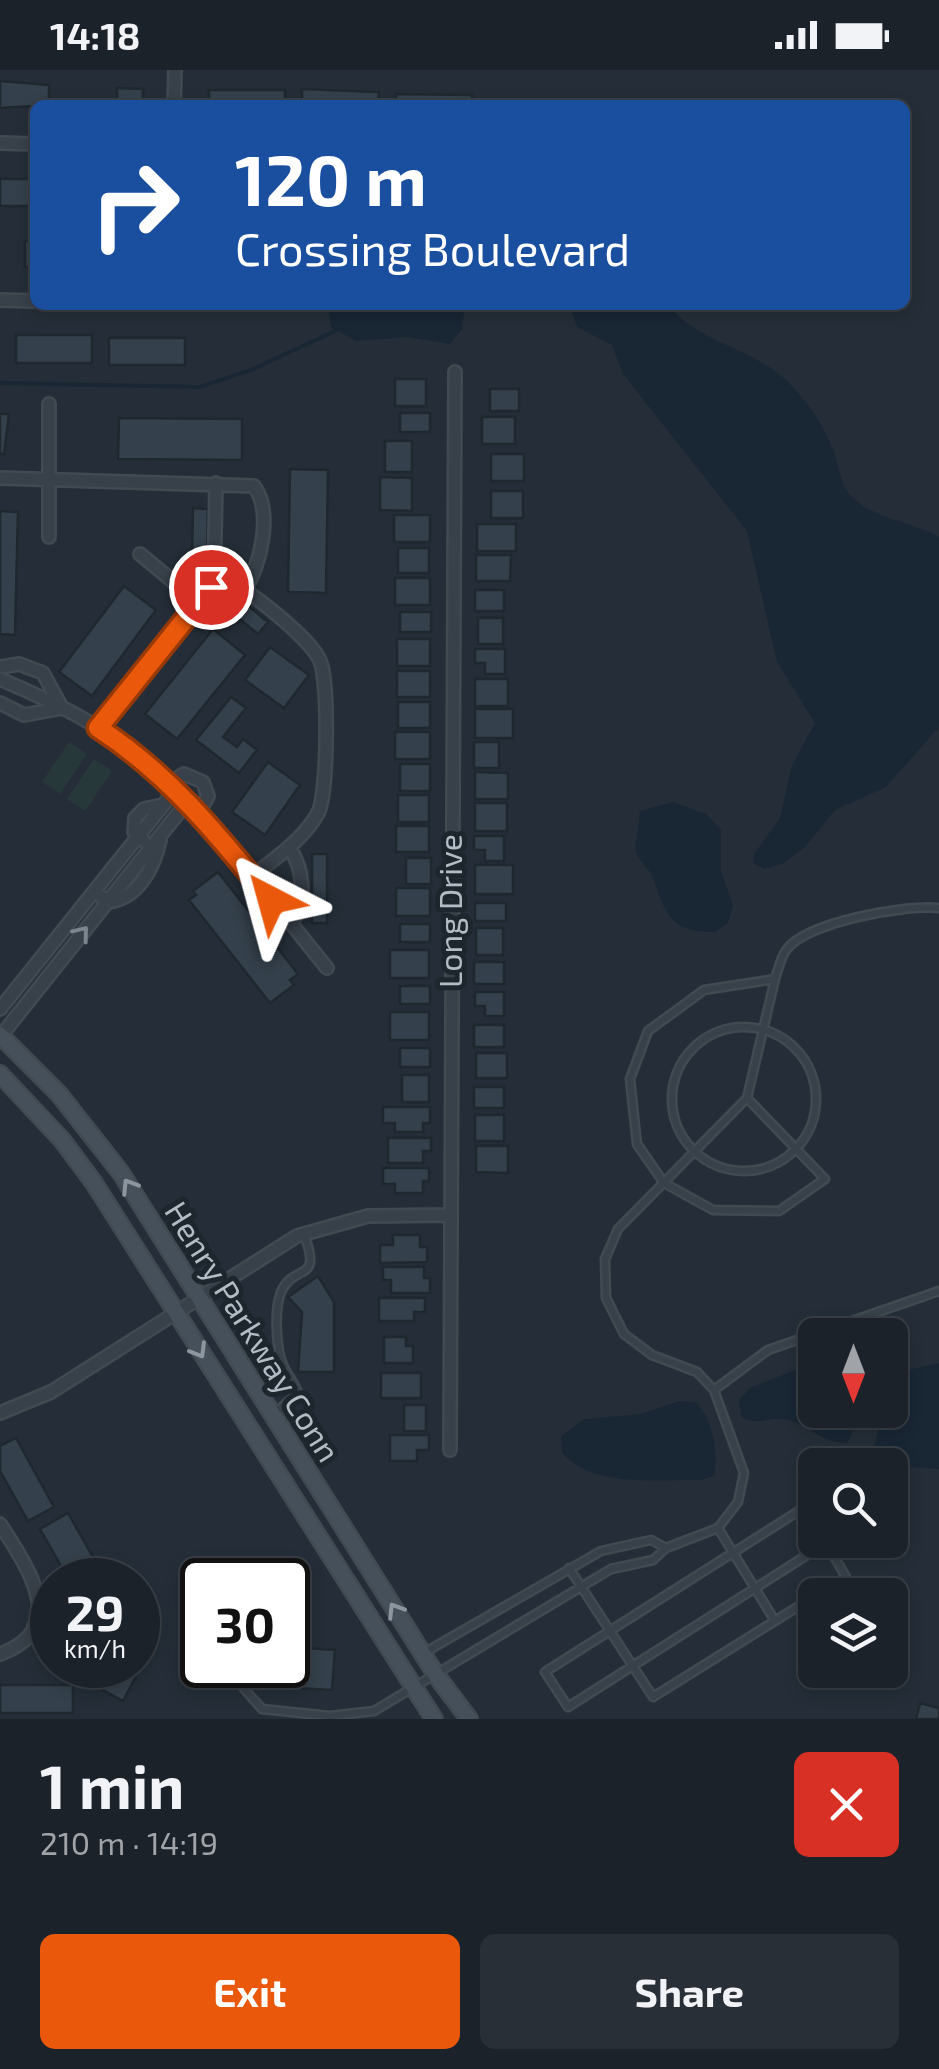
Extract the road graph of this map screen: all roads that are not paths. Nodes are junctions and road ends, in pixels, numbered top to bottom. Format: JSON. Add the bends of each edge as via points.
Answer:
{"nodes":[{"id":1,"x":175,"y":70,"type":"edge"},
{"id":2,"x":174,"y":100,"type":"edge"},
{"id":3,"x":0,"y":143,"type":"edge"},
{"id":4,"x":30,"y":144,"type":"edge"},
{"id":5,"x":0,"y":300,"type":"edge"},
{"id":6,"x":30,"y":300,"type":"edge"},
{"id":7,"x":455,"y":372,"type":"dead end"},
{"id":8,"x":49,"y":404,"type":"dead end"},
{"id":9,"x":0,"y":478,"type":"edge"},
{"id":10,"x":49,"y":479,"type":"junction"},
{"id":11,"x":216,"y":483,"type":"junction"},
{"id":12,"x":49,"y":537,"type":"dead end"},
{"id":13,"x":140,"y":554,"type":"dead end"},
{"id":14,"x":216,"y":574,"type":"junction"},
{"id":15,"x":244,"y":590,"type":"junction"},
{"id":16,"x":199,"y":602,"type":"junction"},
{"id":17,"x":0,"y":667,"type":"edge"},
{"id":18,"x":0,"y":679,"type":"edge"},
{"id":19,"x":0,"y":703,"type":"edge"},
{"id":20,"x":62,"y":708,"type":"junction"},
{"id":21,"x":98,"y":728,"type":"junction"},
{"id":22,"x":172,"y":786,"type":"junction"},
{"id":23,"x":188,"y":802,"type":"junction"},
{"id":24,"x":200,"y":813,"type":"junction"},
{"id":25,"x":139,"y":836,"type":"junction"},
{"id":26,"x":160,"y":836,"type":"junction"},
{"id":27,"x":151,"y":846,"type":"junction"},
{"id":28,"x":289,"y":846,"type":"junction"},
{"id":29,"x":119,"y":862,"type":"junction"},
{"id":30,"x":138,"y":874,"type":"junction"},
{"id":31,"x":252,"y":876,"type":"junction"},
{"id":32,"x":95,"y":892,"type":"junction"},
{"id":33,"x":108,"y":902,"type":"junction"},
{"id":34,"x":939,"y":908,"type":"edge"},
{"id":35,"x":291,"y":924,"type":"junction"},
{"id":36,"x":48,"y":948,"type":"junction"},
{"id":37,"x":61,"y":959,"type":"junction"},
{"id":38,"x":326,"y":968,"type":"dead end"},
{"id":39,"x":775,"y":979,"type":"junction"},
{"id":40,"x":0,"y":1009,"type":"edge"},
{"id":41,"x":764,"y":1030,"type":"junction"},
{"id":42,"x":0,"y":1036,"type":"edge"},
{"id":43,"x":0,"y":1074,"type":"edge"},
{"id":44,"x":747,"y":1098,"type":"junction"},
{"id":45,"x":796,"y":1148,"type":"junction"},
{"id":46,"x":695,"y":1152,"type":"junction"},
{"id":47,"x":664,"y":1182,"type":"junction"},
{"id":48,"x":448,"y":1215,"type":"junction"},
{"id":49,"x":304,"y":1233,"type":"junction"},
{"id":50,"x":939,"y":1292,"type":"edge"},
{"id":51,"x":198,"y":1296,"type":"junction"},
{"id":52,"x":175,"y":1310,"type":"junction"},
{"id":53,"x":714,"y":1390,"type":"junction"},
{"id":54,"x":0,"y":1414,"type":"edge"},
{"id":55,"x":271,"y":1417,"type":"junction"},
{"id":56,"x":450,"y":1450,"type":"dead end"},
{"id":57,"x":798,"y":1511,"type":"edge"},
{"id":58,"x":0,"y":1524,"type":"edge"},
{"id":59,"x":718,"y":1528,"type":"junction"},
{"id":60,"x":666,"y":1548,"type":"junction"},
{"id":61,"x":732,"y":1553,"type":"junction"},
{"id":62,"x":801,"y":1558,"type":"edge"},
{"id":63,"x":570,"y":1568,"type":"junction"},
{"id":64,"x":30,"y":1573,"type":"edge"},
{"id":65,"x":582,"y":1587,"type":"junction"},
{"id":66,"x":755,"y":1588,"type":"junction"},
{"id":67,"x":798,"y":1607,"type":"edge"},
{"id":68,"x":775,"y":1621,"type":"junction"},
{"id":69,"x":608,"y":1630,"type":"junction"},
{"id":70,"x":30,"y":1631,"type":"edge"},
{"id":71,"x":0,"y":1654,"type":"edge"},
{"id":72,"x":422,"y":1654,"type":"junction"},
{"id":73,"x":632,"y":1664,"type":"junction"},
{"id":74,"x":436,"y":1675,"type":"junction"},
{"id":75,"x":243,"y":1688,"type":"edge"},
{"id":76,"x":414,"y":1691,"type":"junction"},
{"id":77,"x":434,"y":1719,"type":"edge"},
{"id":78,"x":469,"y":1719,"type":"edge"}],
"edges":[{"from":1,"to":2,"type":"street"},
{"from":3,"to":4,"type":"street"},
{"from":5,"to":6,"type":"street"},
{"from":7,"to":48,"type":"street","name":"Long Drive"},
{"from":8,"to":10,"type":"street"},
{"from":9,"to":10,"type":"street"},
{"from":10,"to":11,"type":"street"},
{"from":10,"to":12,"type":"street"},
{"from":11,"to":14,"type":"street"},
{"from":11,"to":15,"type":"street","via":[[254,486],[260,496],[259,565]]},
{"from":13,"to":16,"type":"street"},
{"from":14,"to":15,"type":"street"},
{"from":14,"to":16,"type":"street"},
{"from":15,"to":28,"type":"street","via":[[310,646],[322,666],[322,798]]},
{"from":16,"to":21,"type":"street"},
{"from":17,"to":20,"type":"street","via":[[19,664],[43,673]]},
{"from":18,"to":20,"type":"street"},
{"from":19,"to":20,"type":"street","via":[[24,714]]},
{"from":20,"to":21,"type":"street"},
{"from":21,"to":22,"type":"street"},
{"from":22,"to":23,"type":"street"},
{"from":22,"to":24,"type":"street","via":[[184,774],[204,782],[208,796]]},
{"from":22,"to":25,"type":"street","via":[[164,805],[139,813],[133,828]]},
{"from":23,"to":24,"type":"street"},
{"from":23,"to":26,"type":"street"},
{"from":24,"to":31,"type":"street"},
{"from":25,"to":27,"type":"street"},
{"from":25,"to":29,"type":"street"},
{"from":26,"to":27,"type":"street"},
{"from":26,"to":30,"type":"street","via":[[155,862]]},
{"from":27,"to":30,"type":"street"},
{"from":28,"to":31,"type":"street"},
{"from":28,"to":35,"type":"street","via":[[300,870],[300,905]]},
{"from":29,"to":30,"type":"street"},
{"from":29,"to":32,"type":"street"},
{"from":30,"to":33,"type":"street","via":[[126,898]]},
{"from":31,"to":35,"type":"street"},
{"from":32,"to":33,"type":"street"},
{"from":32,"to":36,"type":"street"},
{"from":37,"to":33,"type":"street","one_way":true},
{"from":34,"to":39,"type":"lane","via":[[912,904],[819,930],[788,948]]},
{"from":35,"to":38,"type":"street"},
{"from":36,"to":37,"type":"street"},
{"from":36,"to":40,"type":"street"},
{"from":37,"to":42,"type":"street"},
{"from":39,"to":41,"type":"lane"},
{"from":39,"to":47,"type":"lane","via":[[704,990],[648,1031],[630,1079],[637,1144]]},
{"from":41,"to":44,"type":"lane"},
{"from":41,"to":45,"type":"lane","via":[[792,1046],[814,1085],[816,1108]]},
{"from":41,"to":46,"type":"lane","via":[[727,1029],[706,1038],[676,1072],[675,1121]]},
{"from":51,"to":42,"type":"street","name":"Henry Parkway Conn","one_way":true,"via":[[90,1132]]},
{"from":43,"to":52,"type":"street","name":"Henry Parkway Conn","via":[[62,1140]]},
{"from":44,"to":45,"type":"lane"},
{"from":44,"to":46,"type":"lane"},
{"from":45,"to":46,"type":"lane","via":[[776,1164],[752,1170],[728,1170]]},
{"from":45,"to":47,"type":"lane","via":[[826,1179],[779,1211],[713,1210]]},
{"from":46,"to":47,"type":"lane"},
{"from":47,"to":53,"type":"lane","via":[[618,1229],[605,1259],[606,1298],[624,1334],[652,1356],[697,1372]]},
{"from":48,"to":49,"type":"street","via":[[368,1216]]},
{"from":48,"to":56,"type":"street","name":"Long Drive"},
{"from":49,"to":51,"type":"street"},
{"from":49,"to":55,"type":"lane","via":[[310,1267],[286,1285],[280,1301],[280,1358],[298,1393]]},
{"from":50,"to":53,"type":"lane","via":[[768,1350]]},
{"from":51,"to":52,"type":"street"},
{"from":51,"to":55,"type":"street","name":"Henry Parkway Conn"},
{"from":52,"to":54,"type":"street","via":[[52,1392]]},
{"from":52,"to":76,"type":"street","name":"Henry Parkway Conn","one_way":true},
{"from":53,"to":59,"type":"lane","via":[[744,1473],[738,1502]]},
{"from":72,"to":55,"type":"street","name":"Henry Parkway Conn","one_way":true},
{"from":57,"to":61,"type":"lane"},
{"from":58,"to":64,"type":"street"},
{"from":59,"to":60,"type":"lane"},
{"from":59,"to":61,"type":"lane"},
{"from":60,"to":63,"type":"lane","via":[[651,1540],[601,1551]]},
{"from":60,"to":65,"type":"lane","via":[[653,1560],[611,1569]]},
{"from":61,"to":66,"type":"lane"},
{"from":61,"to":69,"type":"lane"},
{"from":62,"to":66,"type":"lane"},
{"from":63,"to":65,"type":"lane"},
{"from":63,"to":72,"type":"lane"},
{"from":65,"to":69,"type":"lane"},
{"from":65,"to":74,"type":"lane"},
{"from":66,"to":68,"type":"lane"},
{"from":66,"to":73,"type":"lane"},
{"from":67,"to":68,"type":"lane"},
{"from":68,"to":73,"type":"lane","via":[[653,1696]]},
{"from":69,"to":73,"type":"lane"},
{"from":69,"to":73,"type":"lane","via":[[545,1672],[568,1706]]},
{"from":70,"to":71,"type":"street"},
{"from":72,"to":74,"type":"street","name":"Henry Parkway Conn"},
{"from":74,"to":76,"type":"lane"},
{"from":74,"to":78,"type":"street","name":"Henry Parkway Conn"},
{"from":75,"to":76,"type":"lane","via":[[262,1710],[330,1716],[374,1711]]},
{"from":76,"to":77,"type":"street","name":"Henry Parkway Conn"}]}
